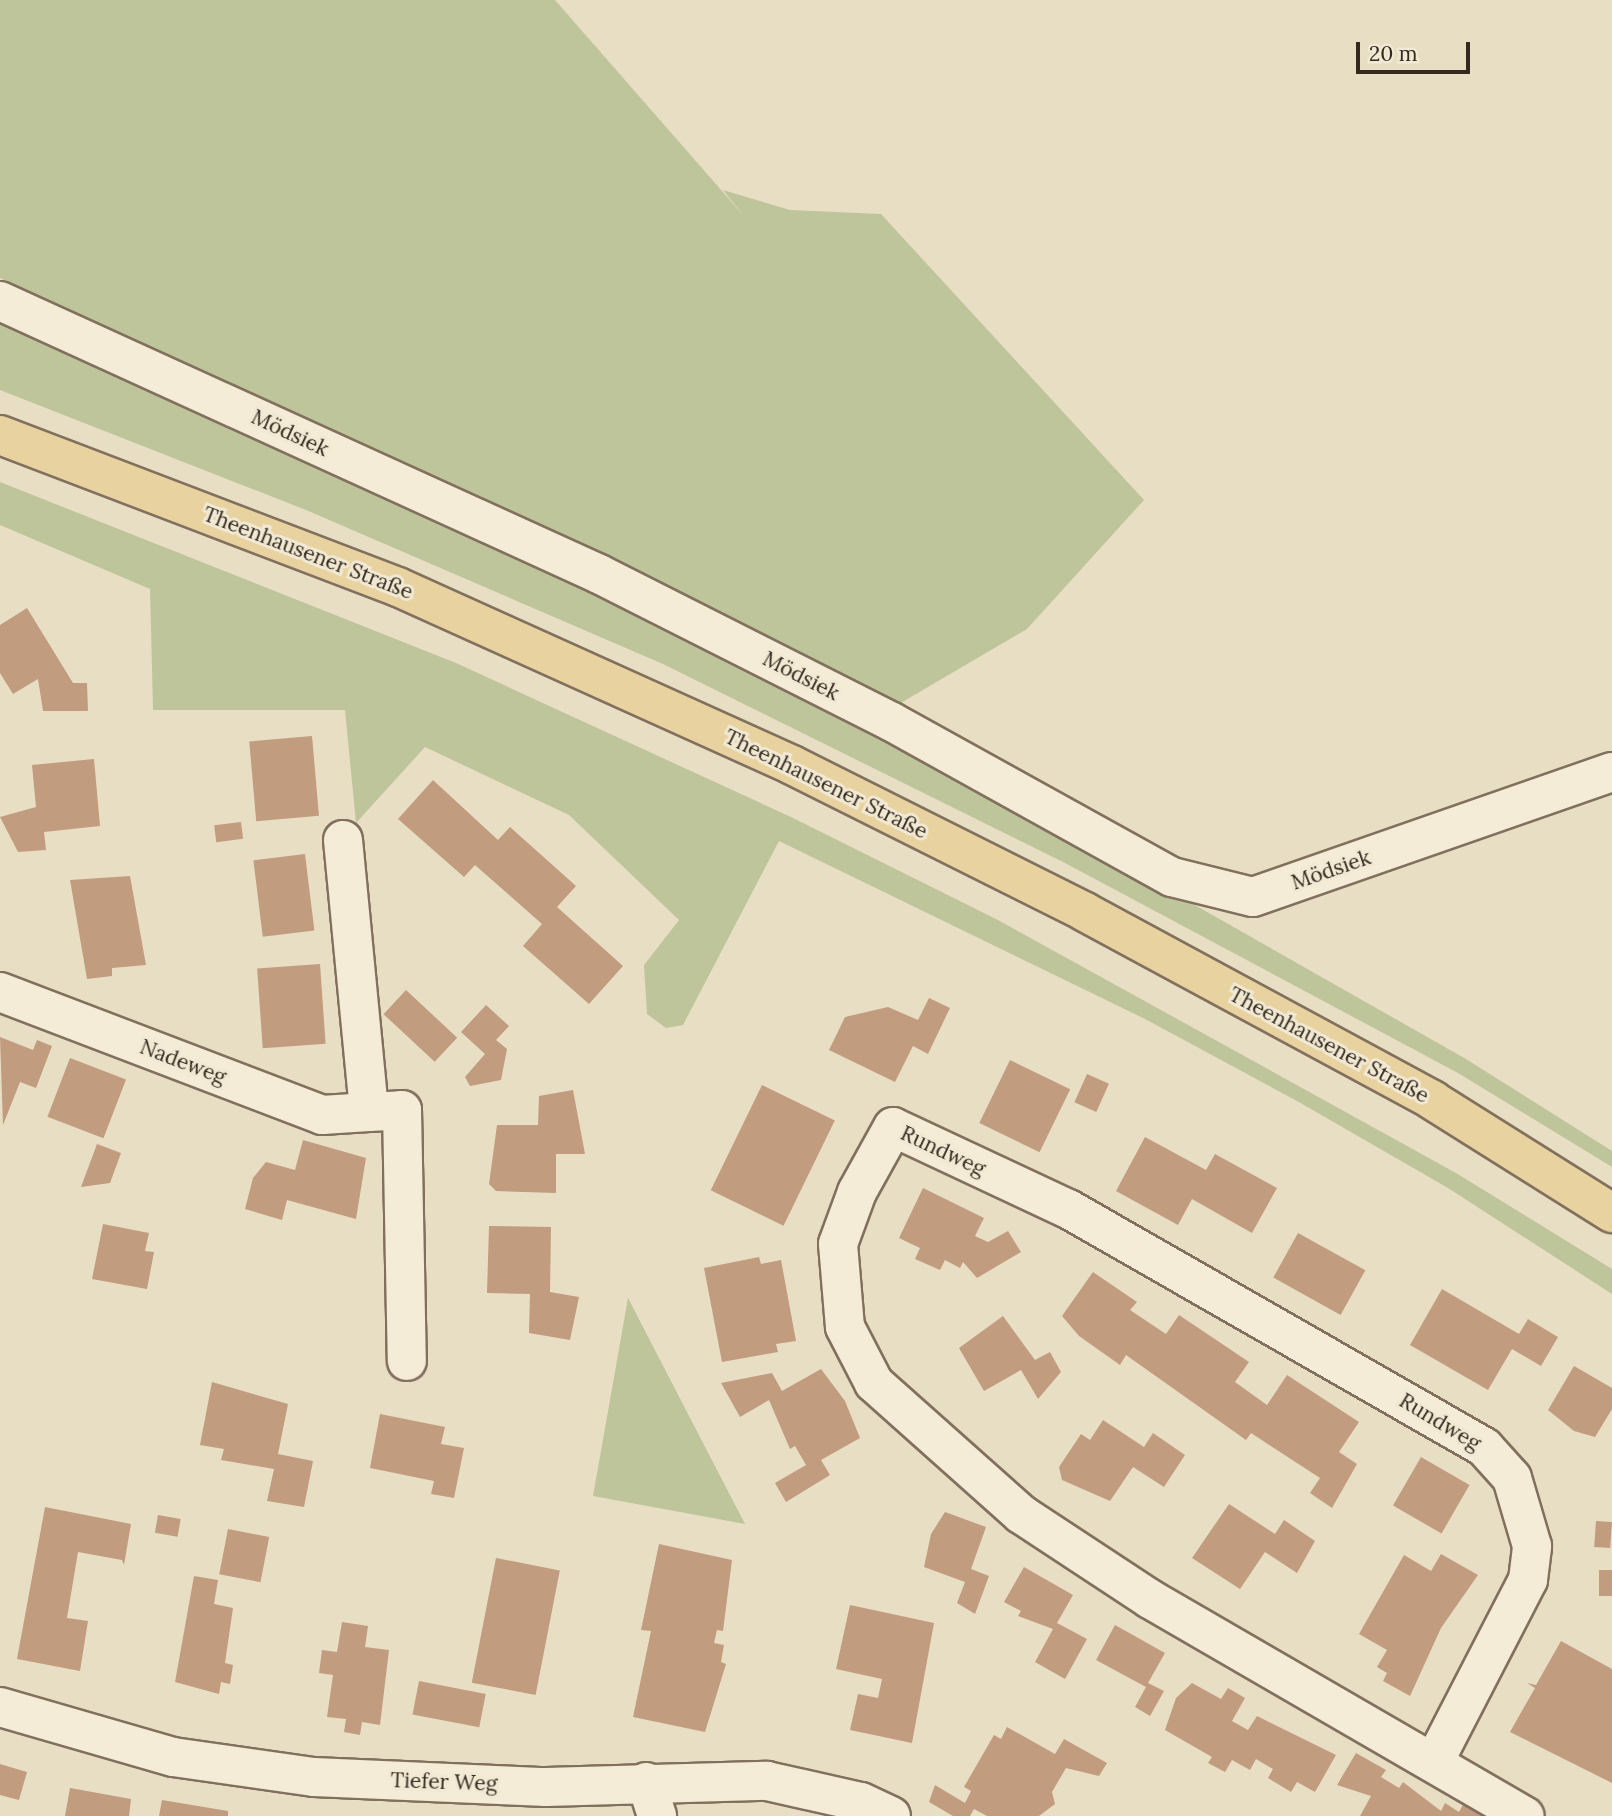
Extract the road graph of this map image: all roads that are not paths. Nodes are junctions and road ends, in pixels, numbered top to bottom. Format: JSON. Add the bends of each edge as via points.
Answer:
{"nodes":[{"id":1,"x":0,"y":301,"type":"edge"},
{"id":2,"x":0,"y":435,"type":"edge"},
{"id":3,"x":1612,"y":772,"type":"edge"},
{"id":4,"x":343,"y":840,"type":"dead end"},
{"id":5,"x":0,"y":992,"type":"edge"},
{"id":6,"x":369,"y":1112,"type":"junction"},
{"id":7,"x":1612,"y":1213,"type":"edge"},
{"id":8,"x":407,"y":1361,"type":"dead end"},
{"id":9,"x":0,"y":1707,"type":"edge"},
{"id":10,"x":1435,"y":1760,"type":"junction"},
{"id":11,"x":651,"y":1799,"type":"edge"},
{"id":12,"x":891,"y":1816,"type":"edge"},
{"id":13,"x":1525,"y":1816,"type":"edge"}],
"edges":[{"from":1,"to":3,"type":"street","name":"Mödsiek","via":[[599,574],[892,722],[1172,877],[1253,897]]},
{"from":2,"to":7,"type":"main road","name":"Theenhausener Straße","via":[[398,587],[792,765],[1085,912],[1432,1100]]},
{"from":4,"to":6,"type":"street"},
{"from":5,"to":6,"type":"street","name":"Nadeweg","via":[[322,1115]]},
{"from":6,"to":8,"type":"street","name":"Nadeweg","via":[[402,1110]]},
{"from":9,"to":11,"type":"street","name":"Tiefer Weg","via":[[173,1757],[314,1777],[546,1787]]},
{"from":10,"to":10,"type":"street","name":"Rundweg","via":[[1150,1599],[1021,1514],[874,1383],[845,1327],[838,1244],[857,1192],[893,1127],[1068,1209],[1484,1447],[1513,1478],[1532,1546],[1528,1580]]},
{"from":10,"to":13,"type":"street","name":"Rundweg"},
{"from":11,"to":12,"type":"street","name":"Tiefer Weg","via":[[767,1781],[861,1802]]}]}
